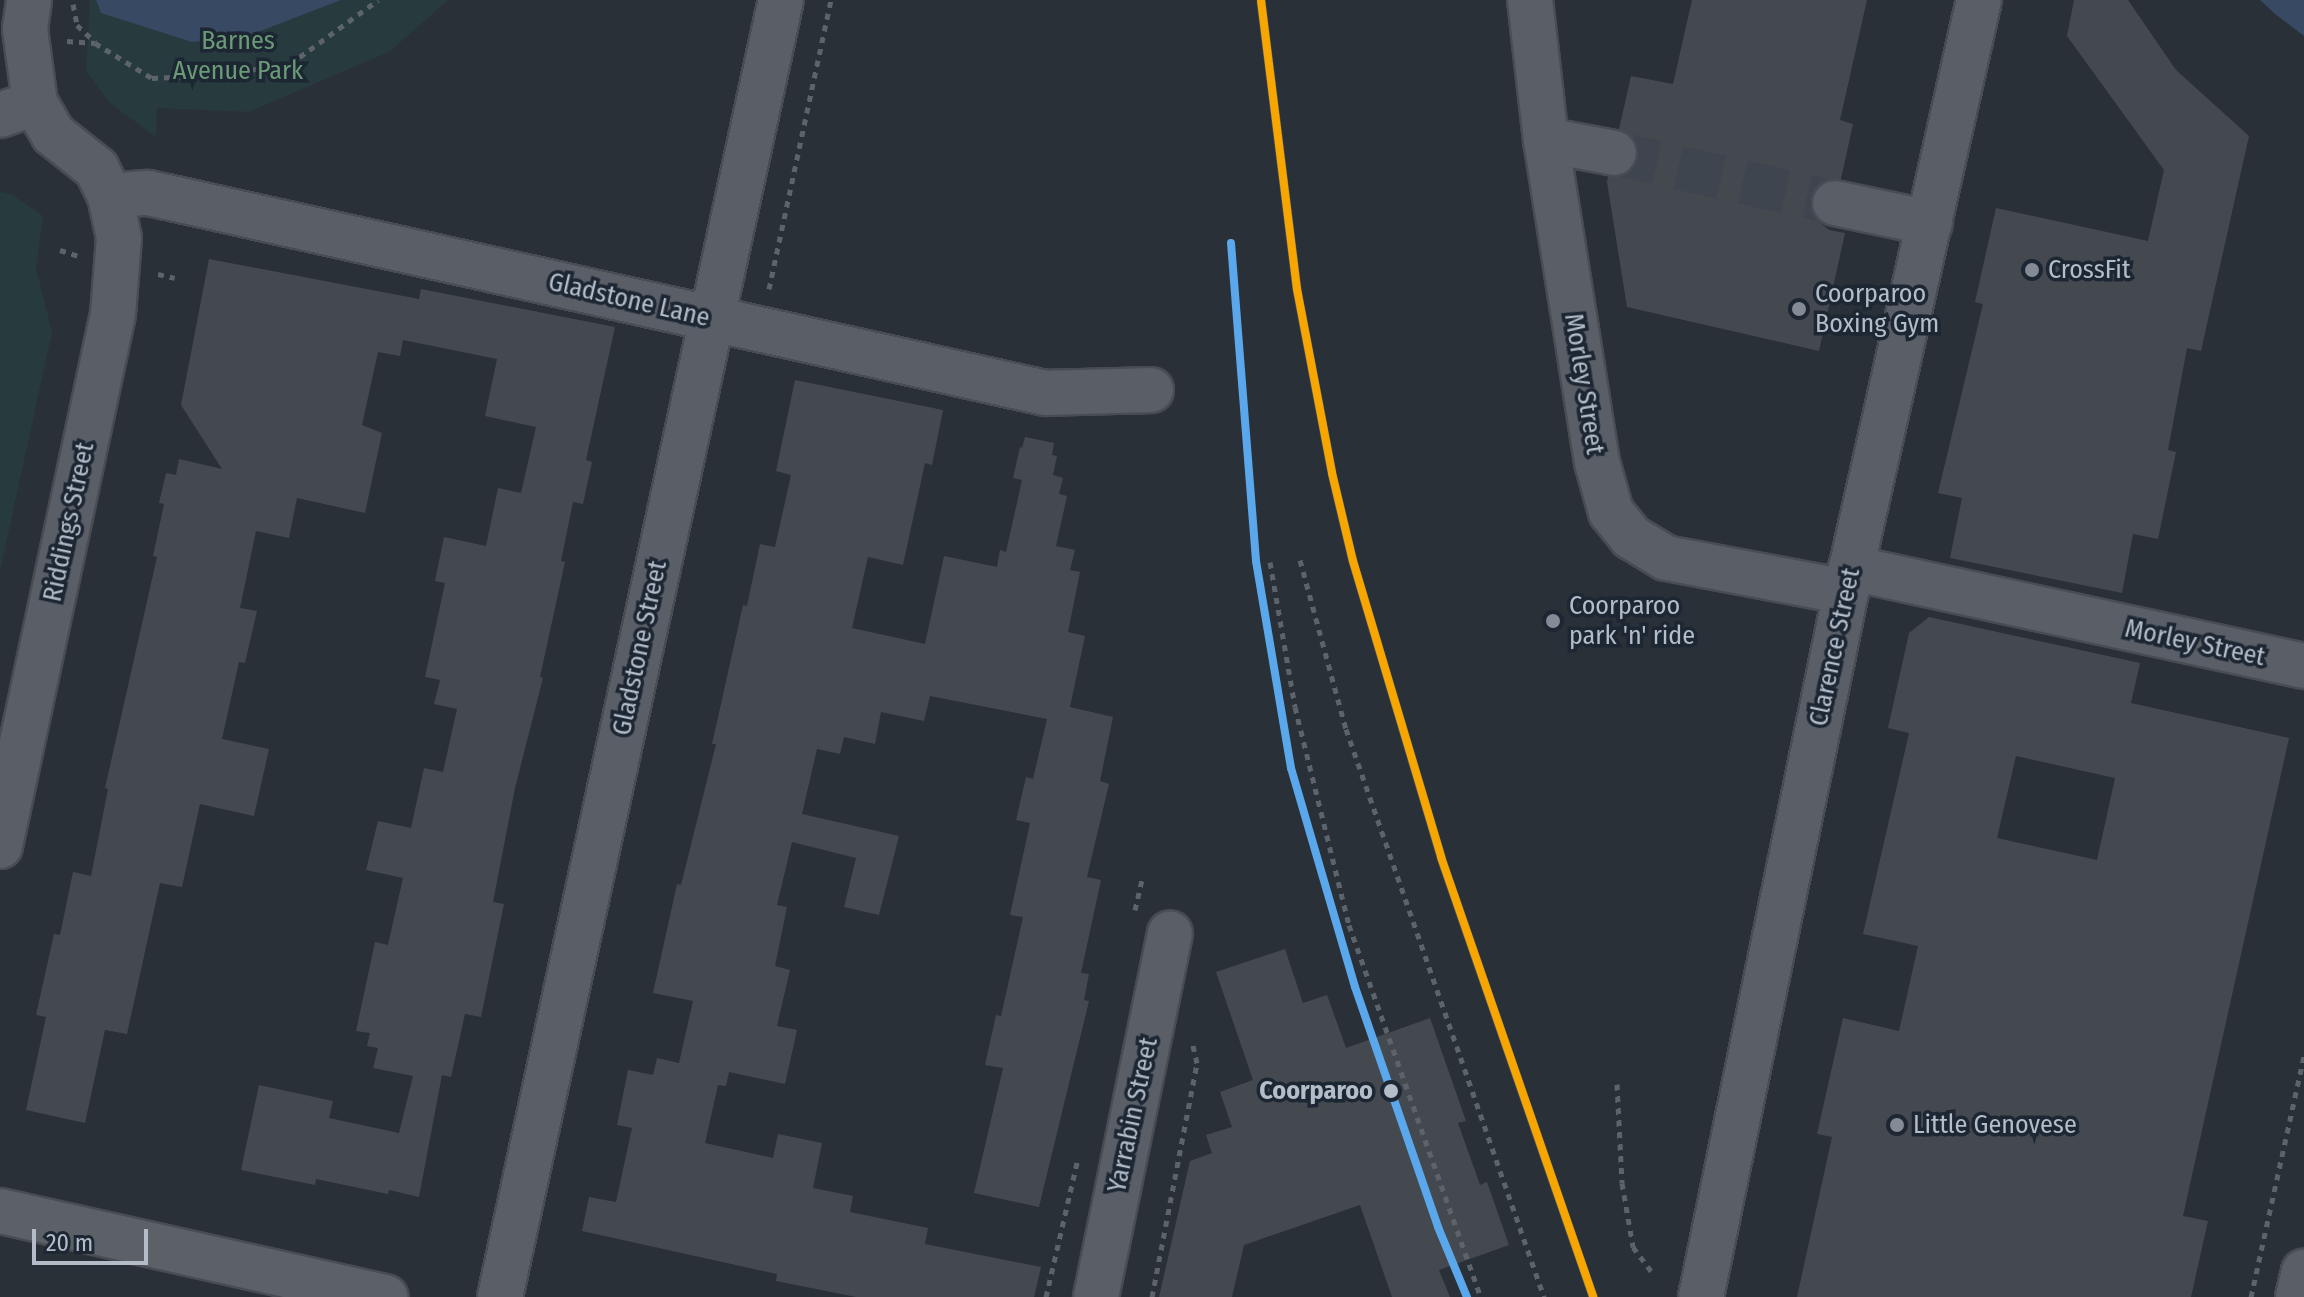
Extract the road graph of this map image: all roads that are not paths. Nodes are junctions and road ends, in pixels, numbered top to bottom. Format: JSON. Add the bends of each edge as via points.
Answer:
{"nodes":[{"id":1,"x":29,"y":0,"type":"edge"},
{"id":2,"x":781,"y":0,"type":"edge"},
{"id":3,"x":1530,"y":0,"type":"edge"},
{"id":4,"x":1979,"y":0,"type":"edge"},
{"id":5,"x":17,"y":109,"type":"edge"},
{"id":6,"x":1546,"y":140,"type":"junction"},
{"id":7,"x":1614,"y":153,"type":"tunnel mouth"},
{"id":8,"x":110,"y":196,"type":"junction"},
{"id":9,"x":1835,"y":203,"type":"tunnel mouth"},
{"id":10,"x":1930,"y":223,"type":"junction"},
{"id":11,"x":711,"y":318,"type":"junction"},
{"id":12,"x":1151,"y":390,"type":"dead end"},
{"id":13,"x":1848,"y":580,"type":"junction"},
{"id":14,"x":2304,"y":666,"type":"edge"},
{"id":15,"x":0,"y":846,"type":"edge"},
{"id":16,"x":1170,"y":933,"type":"dead end"},
{"id":17,"x":0,"y":1211,"type":"edge"},
{"id":18,"x":2304,"y":1272,"type":"edge"},
{"id":19,"x":386,"y":1297,"type":"edge"},
{"id":20,"x":500,"y":1297,"type":"edge"},
{"id":21,"x":1096,"y":1297,"type":"edge"},
{"id":22,"x":1701,"y":1297,"type":"edge"},
{"id":23,"x":2298,"y":1297,"type":"edge"}],
"edges":[{"from":1,"to":5,"type":"street"},
{"from":2,"to":11,"type":"street","name":"Gladstone Street"},
{"from":3,"to":6,"type":"street","name":"Morley Street"},
{"from":4,"to":10,"type":"street","name":"Clarence Street"},
{"from":5,"to":8,"type":"street","via":[[97,169]]},
{"from":6,"to":7,"type":"street"},
{"from":6,"to":13,"type":"street","name":"Morley Street","via":[[1597,462],[1611,512],[1631,537],[1666,558]]},
{"from":8,"to":11,"type":"street","name":"Gladstone Lane","via":[[148,193]]},
{"from":8,"to":15,"type":"street","name":"Riddings Street","via":[[119,238],[113,314]]},
{"from":9,"to":10,"type":"street"},
{"from":10,"to":13,"type":"street","name":"Clarence Street"},
{"from":11,"to":12,"type":"street","name":"Gladstone Lane","via":[[1045,393]]},
{"from":11,"to":20,"type":"street","name":"Gladstone Street"},
{"from":13,"to":14,"type":"street","name":"Morley Street"},
{"from":13,"to":22,"type":"street","name":"Clarence Street"},
{"from":16,"to":21,"type":"street","name":"Yarrabin Street"},
{"from":17,"to":19,"type":"main road"},
{"from":18,"to":23,"type":"street"}]}
